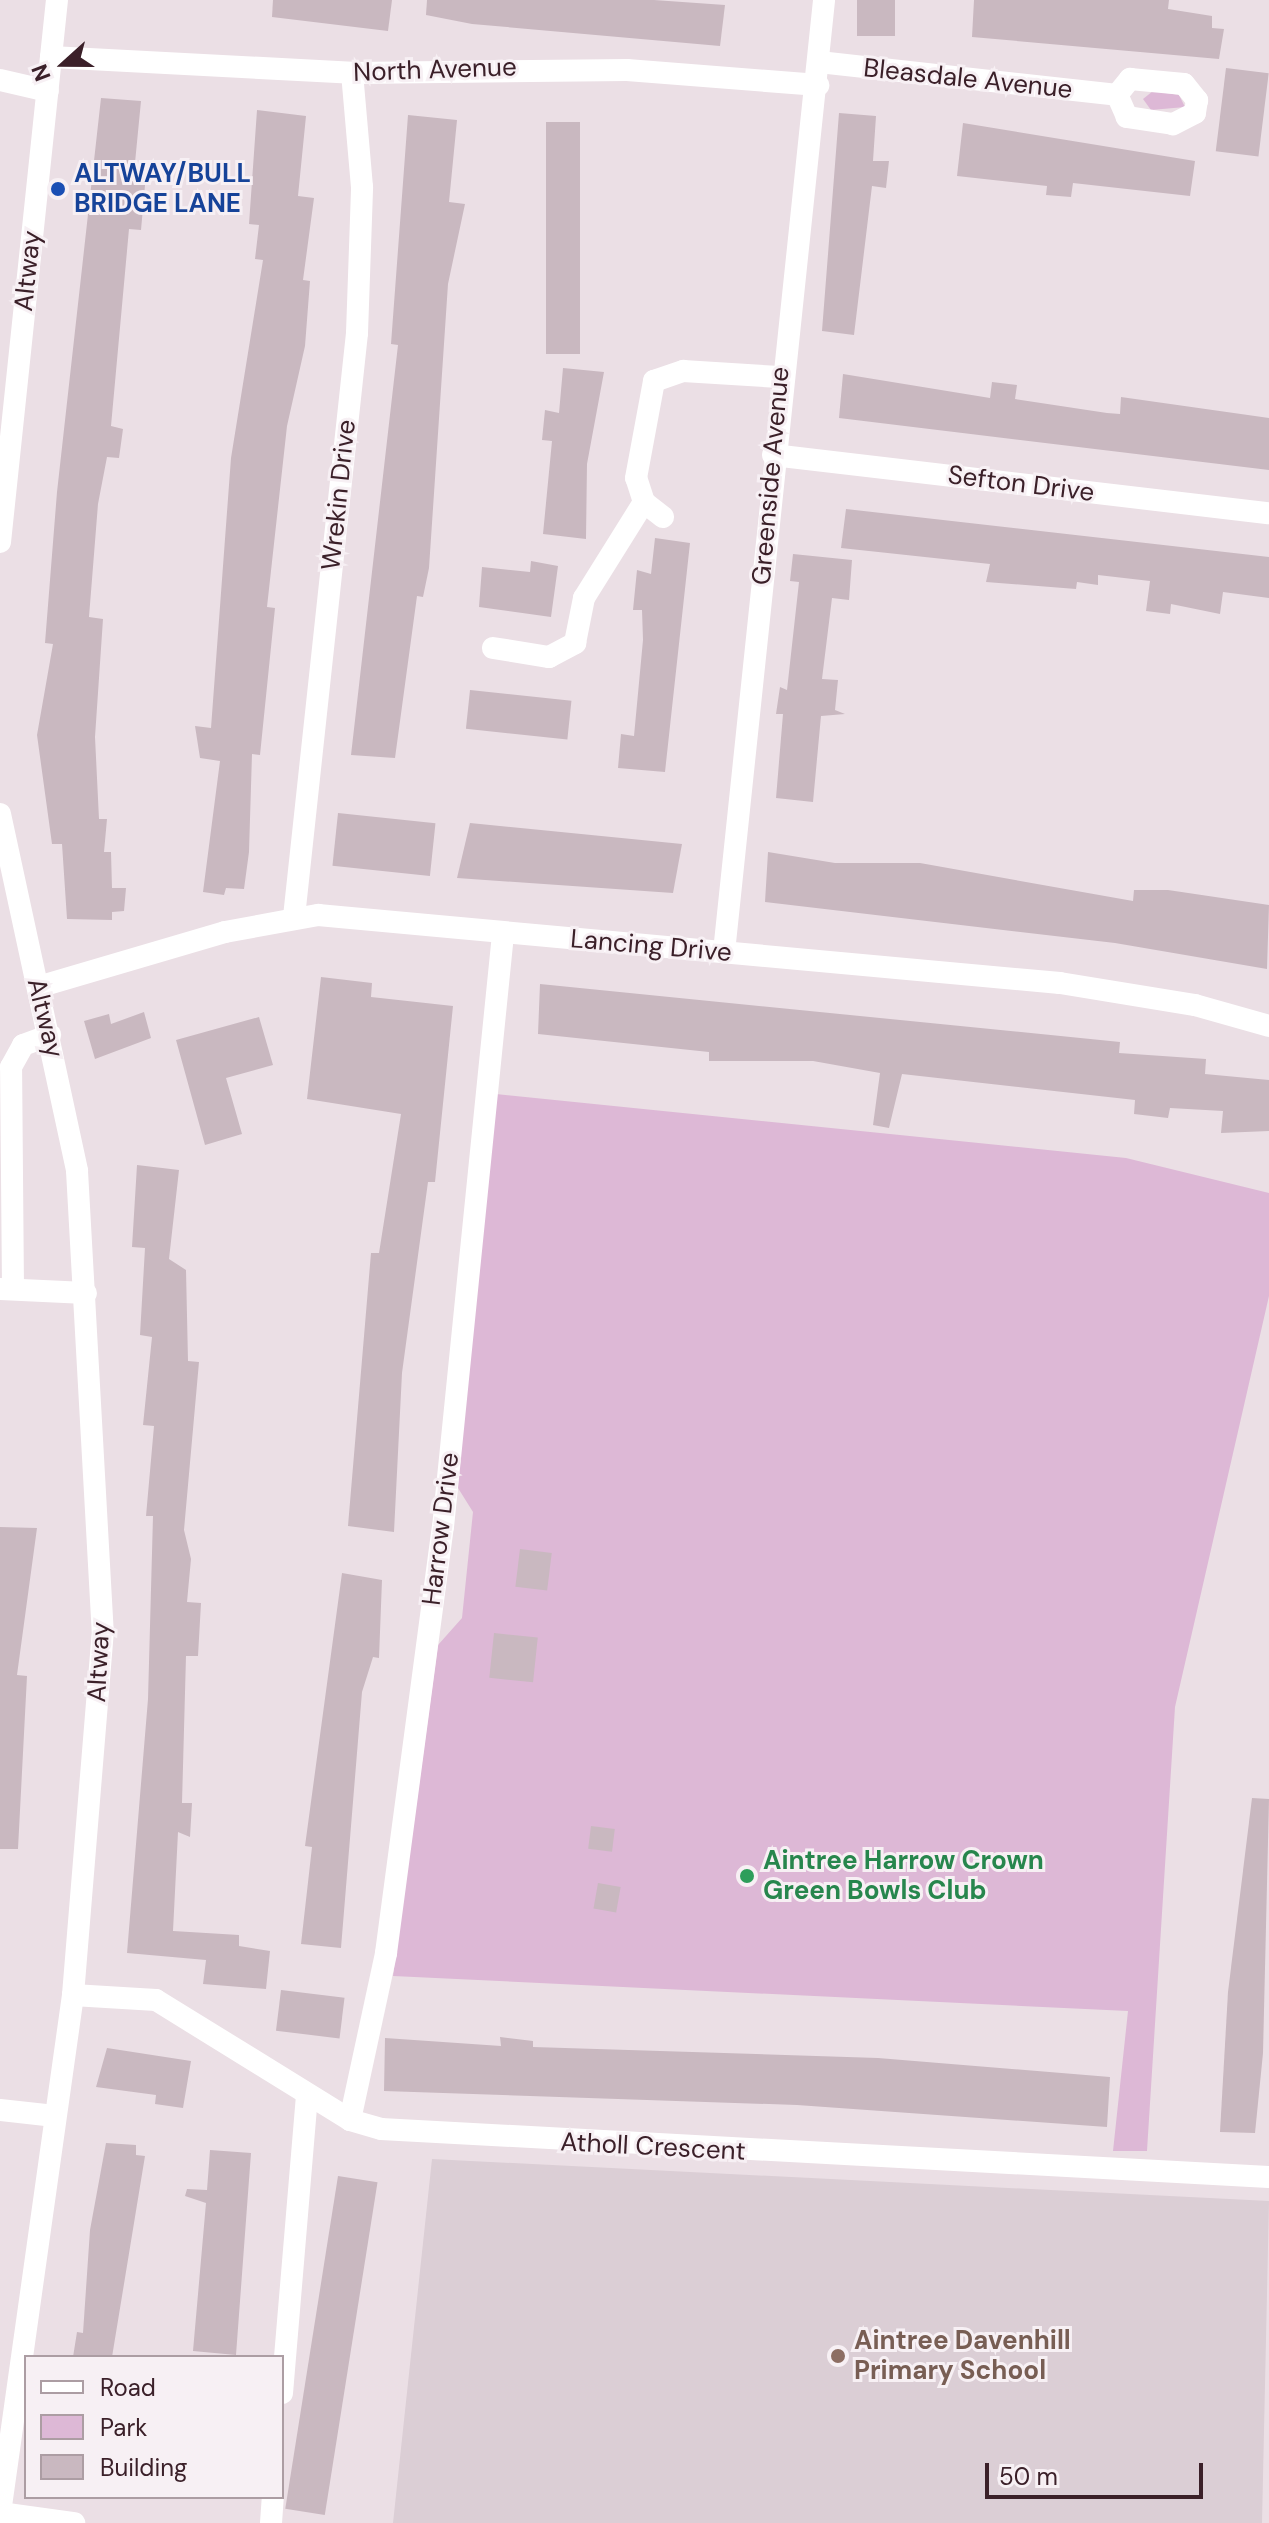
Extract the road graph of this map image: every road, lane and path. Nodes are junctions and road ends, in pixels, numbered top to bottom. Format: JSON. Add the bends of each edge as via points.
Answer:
{"nodes":[{"id":1,"x":57,"y":0,"type":"edge"},
{"id":2,"x":824,"y":0,"type":"edge"},
{"id":3,"x":51,"y":57,"type":"junction"},
{"id":4,"x":352,"y":73,"type":"junction"},
{"id":5,"x":818,"y":74,"type":"junction"},
{"id":6,"x":0,"y":80,"type":"edge"},
{"id":7,"x":48,"y":91,"type":"junction"},
{"id":8,"x":1117,"y":95,"type":"dead end"},
{"id":9,"x":779,"y":377,"type":"junction"},
{"id":10,"x":773,"y":455,"type":"junction"},
{"id":11,"x":644,"y":502,"type":"junction"},
{"id":12,"x":1269,"y":513,"type":"edge"},
{"id":13,"x":663,"y":517,"type":"dead end"},
{"id":14,"x":0,"y":542,"type":"edge"},
{"id":15,"x":493,"y":648,"type":"dead end"},
{"id":16,"x":0,"y":814,"type":"edge"},
{"id":17,"x":294,"y":917,"type":"junction"},
{"id":18,"x":503,"y":934,"type":"junction"},
{"id":19,"x":724,"y":952,"type":"junction"},
{"id":20,"x":38,"y":987,"type":"junction"},
{"id":21,"x":1269,"y":1026,"type":"edge"},
{"id":22,"x":50,"y":1035,"type":"junction"},
{"id":23,"x":6,"y":1289,"type":"edge"},
{"id":24,"x":86,"y":1293,"type":"junction"},
{"id":25,"x":73,"y":1995,"type":"junction"},
{"id":26,"x":307,"y":2095,"type":"junction"},
{"id":27,"x":0,"y":2110,"type":"edge"},
{"id":28,"x":55,"y":2116,"type":"junction"},
{"id":29,"x":350,"y":2120,"type":"junction"},
{"id":30,"x":1269,"y":2177,"type":"edge"},
{"id":31,"x":284,"y":2369,"type":"edge"},
{"id":32,"x":273,"y":2499,"type":"edge"},
{"id":33,"x":0,"y":2513,"type":"edge"},
{"id":34,"x":74,"y":2523,"type":"edge"},
{"id":35,"x":271,"y":2523,"type":"edge"}],
"edges":[{"from":1,"to":3,"type":"street","name":"Altway"},
{"from":2,"to":5,"type":"street","name":"Greenside Avenue"},
{"from":3,"to":4,"type":"street","name":"North Avenue"},
{"from":3,"to":7,"type":"street","name":"Altway"},
{"from":4,"to":5,"type":"street","name":"North Avenue","via":[[534,67]]},
{"from":4,"to":17,"type":"street","name":"Wrekin Drive","via":[[362,187],[357,333]]},
{"from":5,"to":8,"type":"street","name":"Bleasdale Avenue"},
{"from":5,"to":9,"type":"street","name":"Greenside Avenue"},
{"from":6,"to":7,"type":"street"},
{"from":7,"to":14,"type":"street","name":"Altway"},
{"from":9,"to":10,"type":"street","name":"Greenside Avenue"},
{"from":9,"to":11,"type":"street","via":[[683,371],[654,381],[636,478]]},
{"from":10,"to":12,"type":"street","name":"Sefton Drive"},
{"from":10,"to":19,"type":"street","name":"Greenside Avenue"},
{"from":11,"to":13,"type":"street"},
{"from":11,"to":15,"type":"street","via":[[584,598],[575,643],[549,657]]},
{"from":16,"to":20,"type":"street","name":"Altway"},
{"from":17,"to":18,"type":"street","name":"Lancing Drive"},
{"from":17,"to":20,"type":"street","name":"Lancing Drive"},
{"from":18,"to":19,"type":"street","name":"Lancing Drive"},
{"from":18,"to":29,"type":"street","name":"Harrow Drive","via":[[441,1543],[386,1953]]},
{"from":19,"to":21,"type":"street","name":"Lancing Drive","via":[[1060,983],[1195,1005]]},
{"from":20,"to":22,"type":"street","name":"Altway"},
{"from":22,"to":23,"type":"street","via":[[23,1045],[11,1067]]},
{"from":22,"to":24,"type":"street","name":"Altway","via":[[77,1171]]},
{"from":23,"to":24,"type":"street"},
{"from":24,"to":25,"type":"street","name":"Altway","via":[[103,1630]]},
{"from":25,"to":26,"type":"street","name":"Atholl Crescent","via":[[156,2000]]},
{"from":25,"to":28,"type":"street","name":"Altway"},
{"from":26,"to":29,"type":"street","name":"Atholl Crescent"},
{"from":26,"to":31,"type":"street"},
{"from":27,"to":28,"type":"street"},
{"from":28,"to":33,"type":"street","name":"Altway"},
{"from":29,"to":30,"type":"street","name":"Atholl Crescent","via":[[590,2145]]},
{"from":32,"to":35,"type":"street"},
{"from":33,"to":34,"type":"street"}]}
